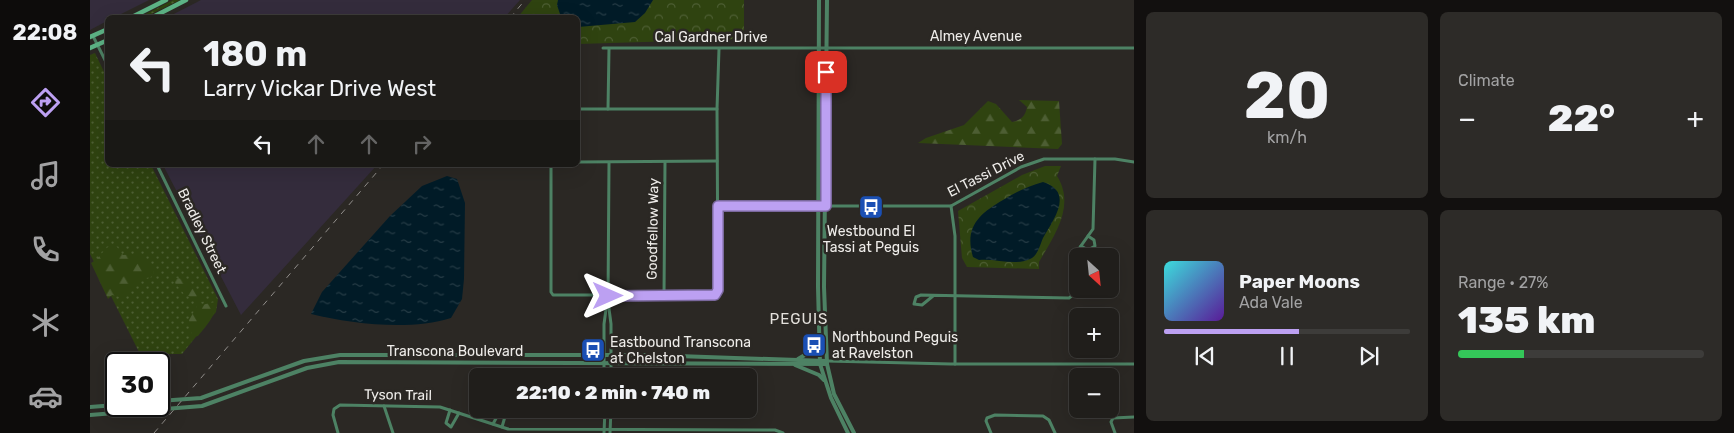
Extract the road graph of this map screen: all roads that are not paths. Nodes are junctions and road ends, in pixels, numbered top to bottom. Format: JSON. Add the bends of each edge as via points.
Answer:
{"nodes":[{"id":1,"x":166,"y":0,"type":"edge"},
{"id":2,"x":186,"y":0,"type":"edge"},
{"id":3,"x":819,"y":0,"type":"edge"},
{"id":4,"x":826,"y":0,"type":"edge"},
{"id":5,"x":136,"y":15,"type":"edge"},
{"id":6,"x":157,"y":15,"type":"edge"},
{"id":7,"x":105,"y":30,"type":"edge"},
{"id":8,"x":92,"y":37,"type":"edge"},
{"id":9,"x":105,"y":41,"type":"edge"},
{"id":10,"x":97,"y":45,"type":"junction"},
{"id":11,"x":819,"y":47,"type":"junction"},
{"id":12,"x":826,"y":47,"type":"junction"},
{"id":13,"x":90,"y":48,"type":"edge"},
{"id":14,"x":603,"y":48,"type":"dead end"},
{"id":15,"x":609,"y":48,"type":"junction"},
{"id":16,"x":1134,"y":48,"type":"edge"},
{"id":17,"x":719,"y":49,"type":"junction"},
{"id":18,"x":105,"y":60,"type":"edge"},
{"id":19,"x":608,"y":108,"type":"junction"},
{"id":20,"x":580,"y":109,"type":"edge"},
{"id":21,"x":717,"y":109,"type":"junction"},
{"id":22,"x":1095,"y":160,"type":"junction"},
{"id":23,"x":717,"y":161,"type":"junction"},
{"id":24,"x":580,"y":162,"type":"edge"},
{"id":25,"x":665,"y":162,"type":"junction"},
{"id":26,"x":1134,"y":162,"type":"edge"},
{"id":27,"x":609,"y":163,"type":"junction"},
{"id":28,"x":158,"y":167,"type":"edge"},
{"id":29,"x":551,"y":167,"type":"edge"},
{"id":30,"x":718,"y":206,"type":"junction"},
{"id":31,"x":818,"y":206,"type":"junction"},
{"id":32,"x":826,"y":206,"type":"junction"},
{"id":33,"x":951,"y":206,"type":"junction"},
{"id":34,"x":1088,"y":236,"type":"junction"},
{"id":35,"x":1081,"y":246,"type":"junction"},
{"id":36,"x":608,"y":296,"type":"junction"},
{"id":37,"x":664,"y":296,"type":"junction"},
{"id":38,"x":933,"y":296,"type":"junction"},
{"id":39,"x":955,"y":296,"type":"junction"},
{"id":40,"x":608,"y":301,"type":"junction"},
{"id":41,"x":226,"y":306,"type":"dead end"},
{"id":42,"x":818,"y":330,"type":"junction"},
{"id":43,"x":604,"y":355,"type":"junction"},
{"id":44,"x":612,"y":355,"type":"junction"},
{"id":45,"x":796,"y":360,"type":"junction"},
{"id":46,"x":604,"y":362,"type":"junction"},
{"id":47,"x":820,"y":362,"type":"junction"},
{"id":48,"x":827,"y":362,"type":"junction"},
{"id":49,"x":612,"y":363,"type":"junction"},
{"id":50,"x":791,"y":364,"type":"junction"},
{"id":51,"x":955,"y":364,"type":"junction"},
{"id":52,"x":1134,"y":364,"type":"edge"},
{"id":53,"x":604,"y":368,"type":"edge"},
{"id":54,"x":612,"y":368,"type":"edge"},
{"id":55,"x":825,"y":382,"type":"junction"},
{"id":56,"x":170,"y":400,"type":"edge"},
{"id":57,"x":105,"y":406,"type":"edge"},
{"id":58,"x":384,"y":406,"type":"junction"},
{"id":59,"x":90,"y":407,"type":"edge"},
{"id":60,"x":450,"y":410,"type":"junction"},
{"id":61,"x":458,"y":413,"type":"junction"},
{"id":62,"x":90,"y":415,"type":"edge"},
{"id":63,"x":1134,"y":417,"type":"edge"},
{"id":64,"x":496,"y":418,"type":"edge"},
{"id":65,"x":505,"y":418,"type":"edge"},
{"id":66,"x":605,"y":418,"type":"edge"},
{"id":67,"x":611,"y":418,"type":"edge"},
{"id":68,"x":493,"y":424,"type":"junction"},
{"id":69,"x":502,"y":427,"type":"junction"},
{"id":70,"x":604,"y":428,"type":"junction"},
{"id":71,"x":610,"y":428,"type":"junction"},
{"id":72,"x":728,"y":431,"type":"edge"},
{"id":73,"x":338,"y":433,"type":"edge"},
{"id":74,"x":393,"y":433,"type":"edge"},
{"id":75,"x":604,"y":433,"type":"edge"},
{"id":76,"x":610,"y":433,"type":"edge"},
{"id":77,"x":783,"y":433,"type":"edge"},
{"id":78,"x":848,"y":433,"type":"edge"},
{"id":79,"x":854,"y":433,"type":"edge"},
{"id":80,"x":991,"y":433,"type":"edge"},
{"id":81,"x":1056,"y":433,"type":"edge"},
{"id":82,"x":1115,"y":433,"type":"edge"}],
"edges":[{"from":1,"to":5,"type":"main road"},
{"from":2,"to":6,"type":"main road"},
{"from":3,"to":11,"type":"street"},
{"from":4,"to":12,"type":"street"},
{"from":7,"to":8,"type":"main road"},
{"from":8,"to":10,"type":"street"},
{"from":9,"to":10,"type":"main road"},
{"from":10,"to":13,"type":"main road"},
{"from":10,"to":18,"type":"street"},
{"from":11,"to":12,"type":"street","name":"Almey Avenue"},
{"from":11,"to":17,"type":"street","name":"Cal Gardner Drive"},
{"from":11,"to":31,"type":"street"},
{"from":12,"to":16,"type":"street","name":"Almey Avenue"},
{"from":12,"to":32,"type":"street"},
{"from":14,"to":15,"type":"street","name":"Cal Gardner Drive"},
{"from":15,"to":17,"type":"street","name":"Cal Gardner Drive"},
{"from":15,"to":19,"type":"street"},
{"from":17,"to":21,"type":"street"},
{"from":19,"to":20,"type":"street"},
{"from":19,"to":21,"type":"street"},
{"from":21,"to":23,"type":"street"},
{"from":22,"to":26,"type":"street","name":"El Tassi Drive"},
{"from":22,"to":33,"type":"street","name":"El Tassi Drive","via":[[1057,158],[1032,162]]},
{"from":22,"to":34,"type":"street","via":[[1093,229]]},
{"from":23,"to":25,"type":"street"},
{"from":23,"to":30,"type":"street"},
{"from":24,"to":27,"type":"street"},
{"from":25,"to":27,"type":"street"},
{"from":25,"to":37,"type":"street","name":"Goodfellow Way"},
{"from":27,"to":36,"type":"street"},
{"from":28,"to":41,"type":"street","name":"Bradley Street"},
{"from":29,"to":36,"type":"street","via":[[551,292],[556,296]]},
{"from":30,"to":31,"type":"street","name":"El Tassi Drive"},
{"from":30,"to":37,"type":"street","via":[[718,290],[715,295]]},
{"from":31,"to":32,"type":"street","name":"El Tassi Drive"},
{"from":31,"to":42,"type":"street"},
{"from":32,"to":33,"type":"street","name":"El Tassi Drive"},
{"from":32,"to":48,"type":"street","via":[[824,287]]},
{"from":33,"to":39,"type":"street","via":[[955,236]]},
{"from":34,"to":35,"type":"street"},
{"from":34,"to":35,"type":"street","via":[[1094,240],[1095,246],[1088,250]]},
{"from":35,"to":39,"type":"street","via":[[1073,257],[1073,295],[1069,298]]},
{"from":36,"to":37,"type":"street"},
{"from":36,"to":40,"type":"street"},
{"from":38,"to":38,"type":"street","via":[[916,297],[914,304],[922,305]]},
{"from":38,"to":39,"type":"street"},
{"from":39,"to":51,"type":"street"},
{"from":40,"to":43,"type":"street"},
{"from":40,"to":44,"type":"street"},
{"from":42,"to":45,"type":"street","via":[[810,352]]},
{"from":42,"to":47,"type":"street"},
{"from":43,"to":44,"type":"street","name":"Transcona Boulevard"},
{"from":43,"to":46,"type":"street"},
{"from":43,"to":56,"type":"street","name":"Transcona Boulevard","via":[[335,355],[304,361],[201,398]]},
{"from":44,"to":45,"type":"street","name":"Transcona Boulevard"},
{"from":44,"to":49,"type":"street"},
{"from":45,"to":47,"type":"street","name":"Transcona Boulevard"},
{"from":46,"to":49,"type":"street","name":"Transcona Boulevard"},
{"from":46,"to":53,"type":"street"},
{"from":46,"to":62,"type":"street","name":"Transcona Boulevard","via":[[333,362],[307,368],[202,406]]},
{"from":47,"to":48,"type":"street","name":"Transcona Boulevard"},
{"from":47,"to":50,"type":"street","name":"Transcona Boulevard"},
{"from":47,"to":55,"type":"street"},
{"from":48,"to":51,"type":"street"},
{"from":48,"to":79,"type":"street","via":[[834,394]]},
{"from":49,"to":50,"type":"street","name":"Transcona Boulevard"},
{"from":49,"to":54,"type":"street"},
{"from":50,"to":55,"type":"street","via":[[820,375]]},
{"from":51,"to":52,"type":"street"},
{"from":55,"to":78,"type":"street"},
{"from":57,"to":59,"type":"street"},
{"from":58,"to":60,"type":"street","name":"Tyson Trail"},
{"from":58,"to":73,"type":"street","name":"Tyson Trail","via":[[340,405],[334,409],[333,415]]},
{"from":58,"to":74,"type":"street"},
{"from":60,"to":61,"type":"street","name":"Tyson Trail"},
{"from":60,"to":61,"type":"street","via":[[446,423],[451,428]]},
{"from":61,"to":68,"type":"street","name":"Tyson Trail"},
{"from":63,"to":82,"type":"street","via":[[1113,418],[1111,422]]},
{"from":64,"to":68,"type":"street"},
{"from":65,"to":69,"type":"street"},
{"from":66,"to":70,"type":"street"},
{"from":67,"to":71,"type":"street"},
{"from":68,"to":69,"type":"street","name":"Tyson Trail"},
{"from":69,"to":70,"type":"street","name":"Tyson Trail"},
{"from":70,"to":71,"type":"street","name":"Tyson Trail"},
{"from":70,"to":75,"type":"street"},
{"from":71,"to":72,"type":"street","name":"Tyson Trail"},
{"from":71,"to":76,"type":"street"},
{"from":72,"to":77,"type":"street","name":"Tyson Trail","via":[[775,430]]},
{"from":80,"to":81,"type":"street","via":[[986,421],[995,415],[1043,416]]}]}
